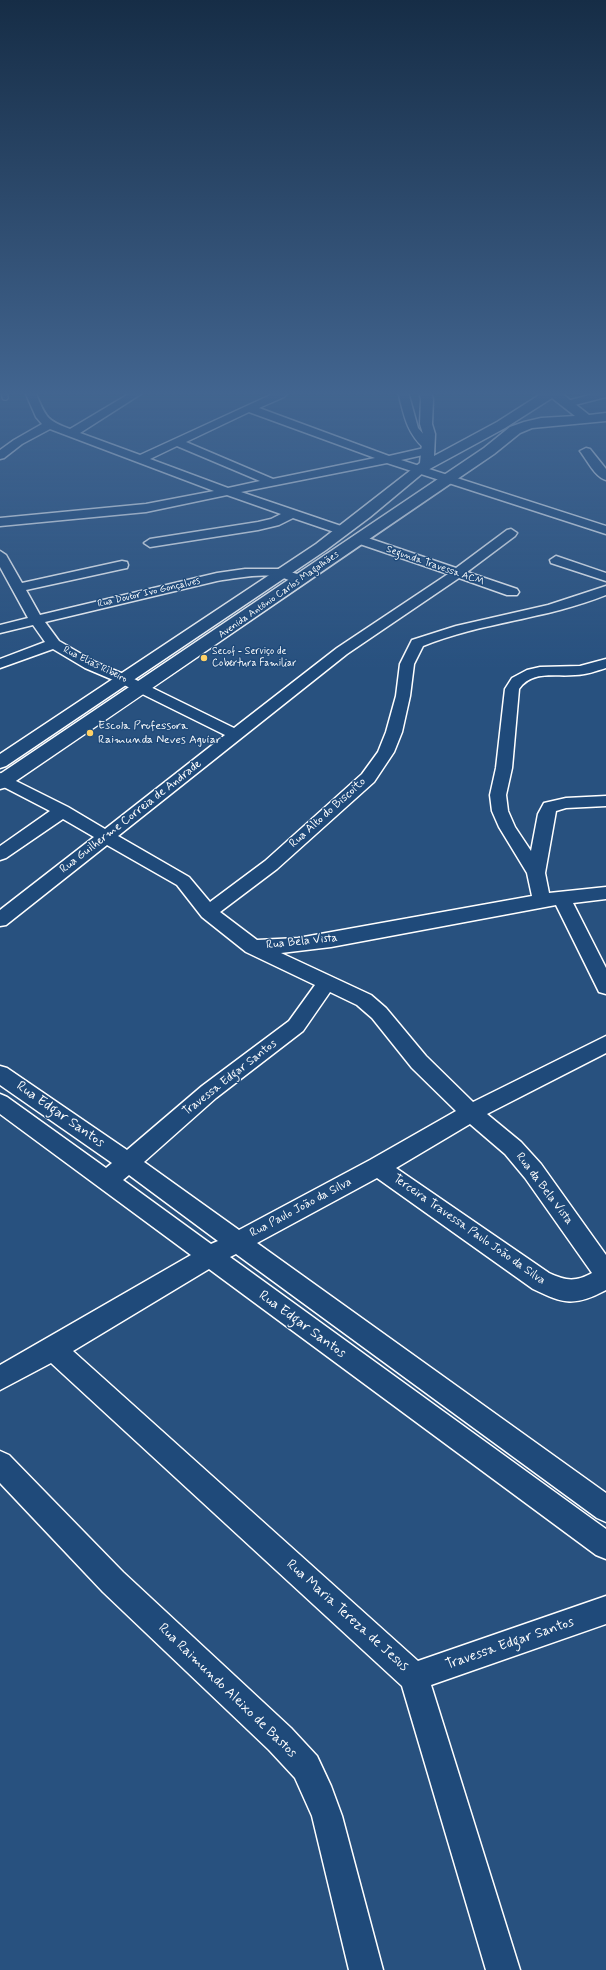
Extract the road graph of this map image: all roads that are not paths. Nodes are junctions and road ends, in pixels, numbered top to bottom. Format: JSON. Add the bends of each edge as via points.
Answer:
{"nodes":[{"id":1,"x":207,"y":484,"type":"edge"},
{"id":2,"x":261,"y":484,"type":"edge"},
{"id":3,"x":393,"y":484,"type":"edge"},
{"id":4,"x":439,"y":484,"type":"edge"},
{"id":5,"x":466,"y":484,"type":"edge"},
{"id":6,"x":226,"y":491,"type":"junction"},
{"id":7,"x":291,"y":514,"type":"junction"},
{"id":8,"x":0,"y":522,"type":"edge"},
{"id":9,"x":606,"y":530,"type":"edge"},
{"id":10,"x":343,"y":531,"type":"junction"},
{"id":11,"x":511,"y":533,"type":"dead end"},
{"id":12,"x":358,"y":539,"type":"junction"},
{"id":13,"x":150,"y":543,"type":"dead end"},
{"id":14,"x":0,"y":554,"type":"edge"},
{"id":15,"x":556,"y":560,"type":"dead end"},
{"id":16,"x":122,"y":565,"type":"dead end"},
{"id":17,"x":280,"y":573,"type":"junction"},
{"id":18,"x":458,"y":574,"type":"junction"},
{"id":19,"x":606,"y":577,"type":"edge"},
{"id":20,"x":299,"y":579,"type":"junction"},
{"id":21,"x":19,"y":588,"type":"junction"},
{"id":22,"x":606,"y":590,"type":"edge"},
{"id":23,"x":512,"y":592,"type":"dead end"},
{"id":24,"x":35,"y":619,"type":"junction"},
{"id":25,"x":0,"y":629,"type":"edge"},
{"id":26,"x":54,"y":644,"type":"junction"},
{"id":27,"x":0,"y":664,"type":"edge"},
{"id":28,"x":606,"y":664,"type":"edge"},
{"id":29,"x":123,"y":679,"type":"junction"},
{"id":30,"x":142,"y":688,"type":"junction"},
{"id":31,"x":236,"y":735,"type":"junction"},
{"id":32,"x":0,"y":762,"type":"edge"},
{"id":33,"x":1,"y":780,"type":"edge"},
{"id":34,"x":606,"y":801,"type":"edge"},
{"id":35,"x":62,"y":811,"type":"junction"},
{"id":36,"x":106,"y":837,"type":"junction"},
{"id":37,"x":0,"y":854,"type":"edge"},
{"id":38,"x":536,"y":872,"type":"junction"},
{"id":39,"x":606,"y":893,"type":"edge"},
{"id":40,"x":562,"y":898,"type":"junction"},
{"id":41,"x":542,"y":900,"type":"junction"},
{"id":42,"x":208,"y":912,"type":"junction"},
{"id":43,"x":0,"y":920,"type":"edge"},
{"id":44,"x":253,"y":947,"type":"junction"},
{"id":45,"x":326,"y":983,"type":"junction"},
{"id":46,"x":606,"y":987,"type":"edge"},
{"id":47,"x":606,"y":1044,"type":"edge"},
{"id":48,"x":0,"y":1074,"type":"edge"},
{"id":49,"x":0,"y":1103,"type":"edge"},
{"id":50,"x":471,"y":1113,"type":"junction"},
{"id":51,"x":129,"y":1163,"type":"junction"},
{"id":52,"x":378,"y":1167,"type":"junction"},
{"id":53,"x":107,"y":1181,"type":"junction"},
{"id":54,"x":238,"y":1242,"type":"junction"},
{"id":55,"x":209,"y":1257,"type":"junction"},
{"id":56,"x":606,"y":1274,"type":"edge"},
{"id":57,"x":606,"y":1278,"type":"edge"},
{"id":58,"x":53,"y":1349,"type":"junction"},
{"id":59,"x":0,"y":1378,"type":"edge"},
{"id":60,"x":440,"y":1388,"type":"junction"},
{"id":61,"x":423,"y":1412,"type":"junction"},
{"id":62,"x":0,"y":1464,"type":"edge"},
{"id":63,"x":606,"y":1510,"type":"edge"},
{"id":64,"x":606,"y":1545,"type":"edge"},
{"id":65,"x":606,"y":1610,"type":"edge"},
{"id":66,"x":414,"y":1677,"type":"junction"},
{"id":67,"x":366,"y":1970,"type":"edge"},
{"id":68,"x":503,"y":1970,"type":"edge"}],
"edges":[{"from":1,"to":6,"type":"street"},
{"from":2,"to":6,"type":"street"},
{"from":3,"to":10,"type":"main road","name":"Avenida Antônio Carlos Magalhães"},
{"from":4,"to":12,"type":"main road","name":"Avenida Antônio Carlos Magalhães"},
{"from":5,"to":9,"type":"street"},
{"from":6,"to":7,"type":"street"},
{"from":6,"to":8,"type":"street","via":[[146,508]]},
{"from":7,"to":10,"type":"street"},
{"from":7,"to":13,"type":"street","via":[[276,522],[258,526]]},
{"from":10,"to":17,"type":"main road","name":"Avenida Antônio Carlos Magalhães"},
{"from":11,"to":18,"type":"street","name":"Rua Guilherme Correia de Andrade"},
{"from":12,"to":18,"type":"street","name":"Segunda Travessa ACM"},
{"from":12,"to":20,"type":"main road","name":"Avenida Antônio Carlos Magalhães"},
{"from":14,"to":21,"type":"street","name":"Rua Elias Ribeiro"},
{"from":15,"to":19,"type":"street"},
{"from":16,"to":21,"type":"street"},
{"from":17,"to":20,"type":"street","name":"Rua Doutor Ivo Gonçalves"},
{"from":17,"to":24,"type":"street","name":"Rua Doutor Ivo Gonçalves","via":[[245,573],[217,578]]},
{"from":17,"to":29,"type":"main road","name":"Avenida Antônio Carlos Magalhães"},
{"from":18,"to":23,"type":"street","name":"Segunda Travessa ACM"},
{"from":18,"to":31,"type":"street","name":"Rua Guilherme Correia de Andrade","via":[[342,651]]},
{"from":20,"to":30,"type":"main road","name":"Avenida Antônio Carlos Magalhães"},
{"from":21,"to":24,"type":"street","name":"Rua Elias Ribeiro"},
{"from":22,"to":42,"type":"street","name":"Rua Alto do Biscoito","via":[[558,607],[492,621],[417,643],[407,664],[403,696],[394,732],[386,752],[368,778],[271,865]]},
{"from":24,"to":25,"type":"street","name":"Rua Doutor Ivo Gonçalves"},
{"from":24,"to":26,"type":"street","name":"Rua Elias Ribeiro"},
{"from":26,"to":27,"type":"street"},
{"from":26,"to":29,"type":"street","name":"Rua Elias Ribeiro","via":[[90,665]]},
{"from":28,"to":38,"type":"street","via":[[583,670],[534,672],[518,679],[512,689],[504,768],[498,795],[500,811],[507,827]]},
{"from":29,"to":30,"type":"street","name":"Rua Elias Ribeiro"},
{"from":29,"to":32,"type":"main road","name":"Avenida Antônio Carlos Magalhães"},
{"from":30,"to":31,"type":"street","name":"Rua Elias Ribeiro"},
{"from":30,"to":33,"type":"main road","name":"Avenida Antônio Carlos Magalhães"},
{"from":31,"to":36,"type":"street","name":"Rua Guilherme Correia de Andrade"},
{"from":33,"to":35,"type":"street","name":"Rua Bela Vista"},
{"from":34,"to":38,"type":"street","via":[[557,804],[550,807],[546,814]]},
{"from":35,"to":36,"type":"street","name":"Rua Bela Vista"},
{"from":35,"to":37,"type":"street"},
{"from":36,"to":42,"type":"street","name":"Rua Bela Vista","via":[[183,881]]},
{"from":36,"to":43,"type":"street","name":"Rua Guilherme Correia de Andrade"},
{"from":38,"to":41,"type":"street"},
{"from":39,"to":40,"type":"street","name":"Rua Bela Vista"},
{"from":40,"to":41,"type":"street","name":"Rua Bela Vista"},
{"from":40,"to":46,"type":"street"},
{"from":41,"to":44,"type":"street","name":"Rua Bela Vista","via":[[331,940],[298,945]]},
{"from":42,"to":44,"type":"street","name":"Rua Bela Vista"},
{"from":44,"to":45,"type":"street","name":"Rua da Bela Vista"},
{"from":45,"to":50,"type":"street","name":"Rua da Bela Vista","via":[[364,1000],[379,1013],[419,1062]]},
{"from":45,"to":51,"type":"street","name":"Travessa Edgar Santos","via":[[296,1026],[209,1092]]},
{"from":47,"to":50,"type":"street","name":"Rua Paulo João da Silva"},
{"from":48,"to":51,"type":"street","name":"Rua Edgar Santos"},
{"from":49,"to":53,"type":"street","name":"Rua Edgar Santos"},
{"from":50,"to":52,"type":"street","name":"Rua Paulo João da Silva"},
{"from":50,"to":56,"type":"street","name":"Rua da Bela Vista","via":[[513,1148],[533,1171]]},
{"from":51,"to":53,"type":"street","name":"Travessa Edgar Santos"},
{"from":51,"to":54,"type":"street","name":"Rua Edgar Santos"},
{"from":52,"to":54,"type":"street","name":"Rua Paulo João da Silva"},
{"from":52,"to":57,"type":"street","name":"Terceira Travessa Paulo João da Silva","via":[[541,1281],[560,1291],[572,1293]]},
{"from":53,"to":55,"type":"street","name":"Rua Edgar Santos"},
{"from":54,"to":55,"type":"street","name":"Rua Paulo João da Silva"},
{"from":54,"to":60,"type":"street","name":"Rua Edgar Santos"},
{"from":55,"to":58,"type":"street","name":"Rua Paulo João da Silva"},
{"from":55,"to":61,"type":"street","name":"Rua Edgar Santos"},
{"from":58,"to":59,"type":"street","name":"Rua Paulo João da Silva"},
{"from":58,"to":66,"type":"street","name":"Rua Maria Tereza de Jesus"},
{"from":60,"to":61,"type":"street"},
{"from":60,"to":63,"type":"street","name":"Rua Edgar Santos"},
{"from":61,"to":64,"type":"street","name":"Rua Edgar Santos"},
{"from":62,"to":67,"type":"street","name":"Rua Raimundo Aleixo de Bastos","via":[[113,1582],[306,1767],[327,1816]]},
{"from":65,"to":66,"type":"street","name":"Travessa Edgar Santos"},
{"from":66,"to":68,"type":"street","name":"Rua Maria Tereza de Jesus"}]}
